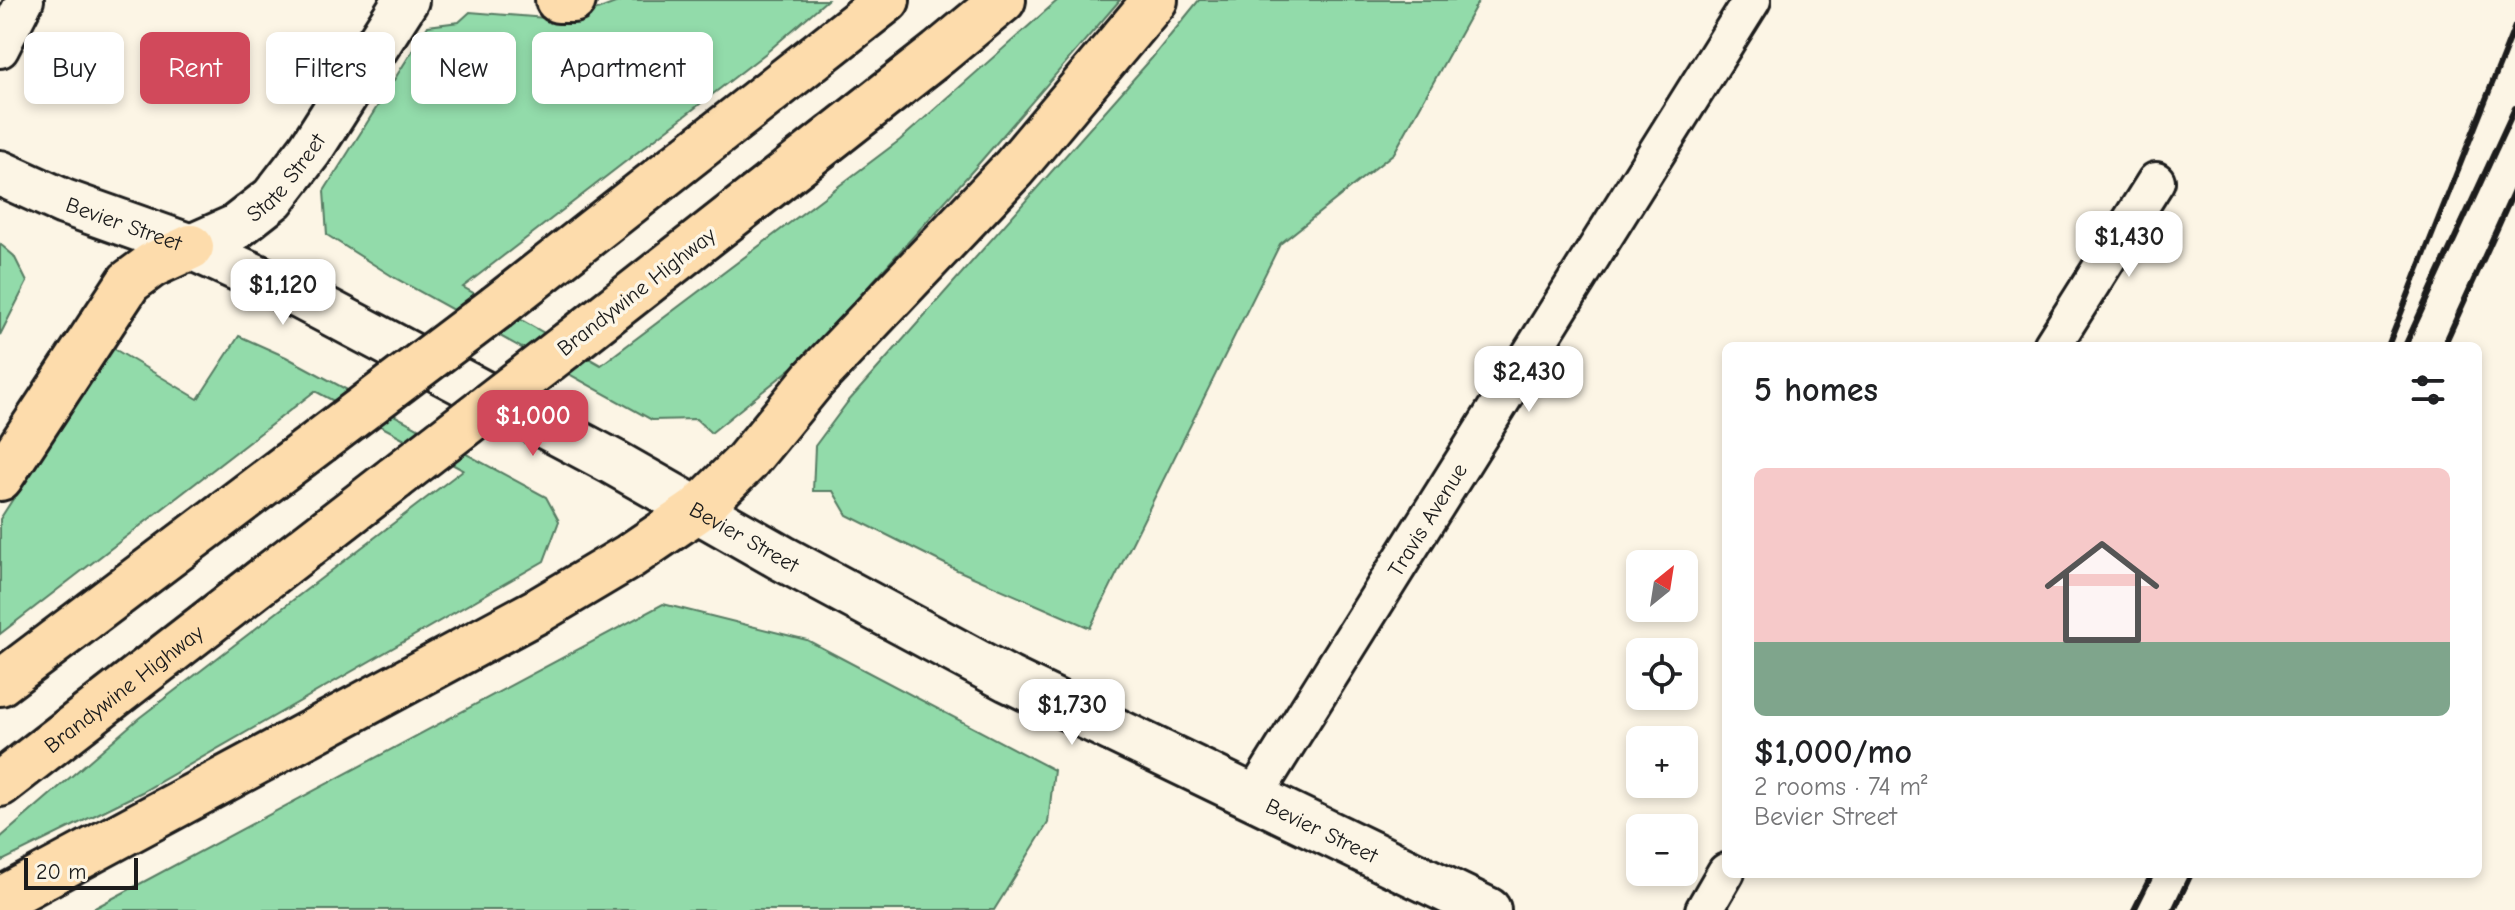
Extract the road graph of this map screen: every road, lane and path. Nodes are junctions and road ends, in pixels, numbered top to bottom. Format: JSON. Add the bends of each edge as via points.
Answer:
{"nodes":[{"id":1,"x":25,"y":0,"type":"edge"},
{"id":2,"x":406,"y":0,"type":"edge"},
{"id":3,"x":558,"y":0,"type":"edge"},
{"id":4,"x":573,"y":0,"type":"edge"},
{"id":5,"x":887,"y":0,"type":"edge"},
{"id":6,"x":1003,"y":0,"type":"edge"},
{"id":7,"x":1155,"y":0,"type":"edge"},
{"id":8,"x":1752,"y":0,"type":"edge"},
{"id":9,"x":0,"y":49,"type":"edge"},
{"id":10,"x":0,"y":173,"type":"edge"},
{"id":11,"x":2156,"y":181,"type":"dead end"},
{"id":12,"x":191,"y":247,"type":"junction"},
{"id":13,"x":2055,"y":342,"type":"edge"},
{"id":14,"x":0,"y":478,"type":"edge"},
{"id":15,"x":696,"y":511,"type":"junction"},
{"id":16,"x":0,"y":683,"type":"edge"},
{"id":17,"x":0,"y":784,"type":"edge"},
{"id":18,"x":1254,"y":796,"type":"junction"},
{"id":19,"x":1723,"y":878,"type":"edge"},
{"id":20,"x":0,"y":900,"type":"edge"},
{"id":21,"x":1488,"y":910,"type":"edge"},
{"id":22,"x":1704,"y":910,"type":"edge"}],
"edges":[{"from":1,"to":9,"type":"street"},
{"from":2,"to":12,"type":"main road","name":"State Street","via":[[273,198],[236,227]]},
{"from":3,"to":4,"type":"main road"},
{"from":5,"to":16,"type":"main road","bridge":true,"via":[[497,307]]},
{"from":6,"to":17,"type":"main road","name":"Brandywine Highway","bridge":true},
{"from":7,"to":15,"type":"main road","via":[[1014,168]]},
{"from":8,"to":18,"type":"street","name":"Travis Avenue"},
{"from":10,"to":12,"type":"main road","name":"Bevier Street"},
{"from":11,"to":13,"type":"street"},
{"from":12,"to":14,"type":"main road","via":[[129,282]]},
{"from":12,"to":15,"type":"main road","name":"Bevier Street","via":[[389,343]]},
{"from":15,"to":18,"type":"main road","name":"Bevier Street","via":[[1008,679]]},
{"from":15,"to":20,"type":"main road","via":[[541,609]]},
{"from":18,"to":21,"type":"main road","name":"Bevier Street"},
{"from":19,"to":22,"type":"street"}]}
